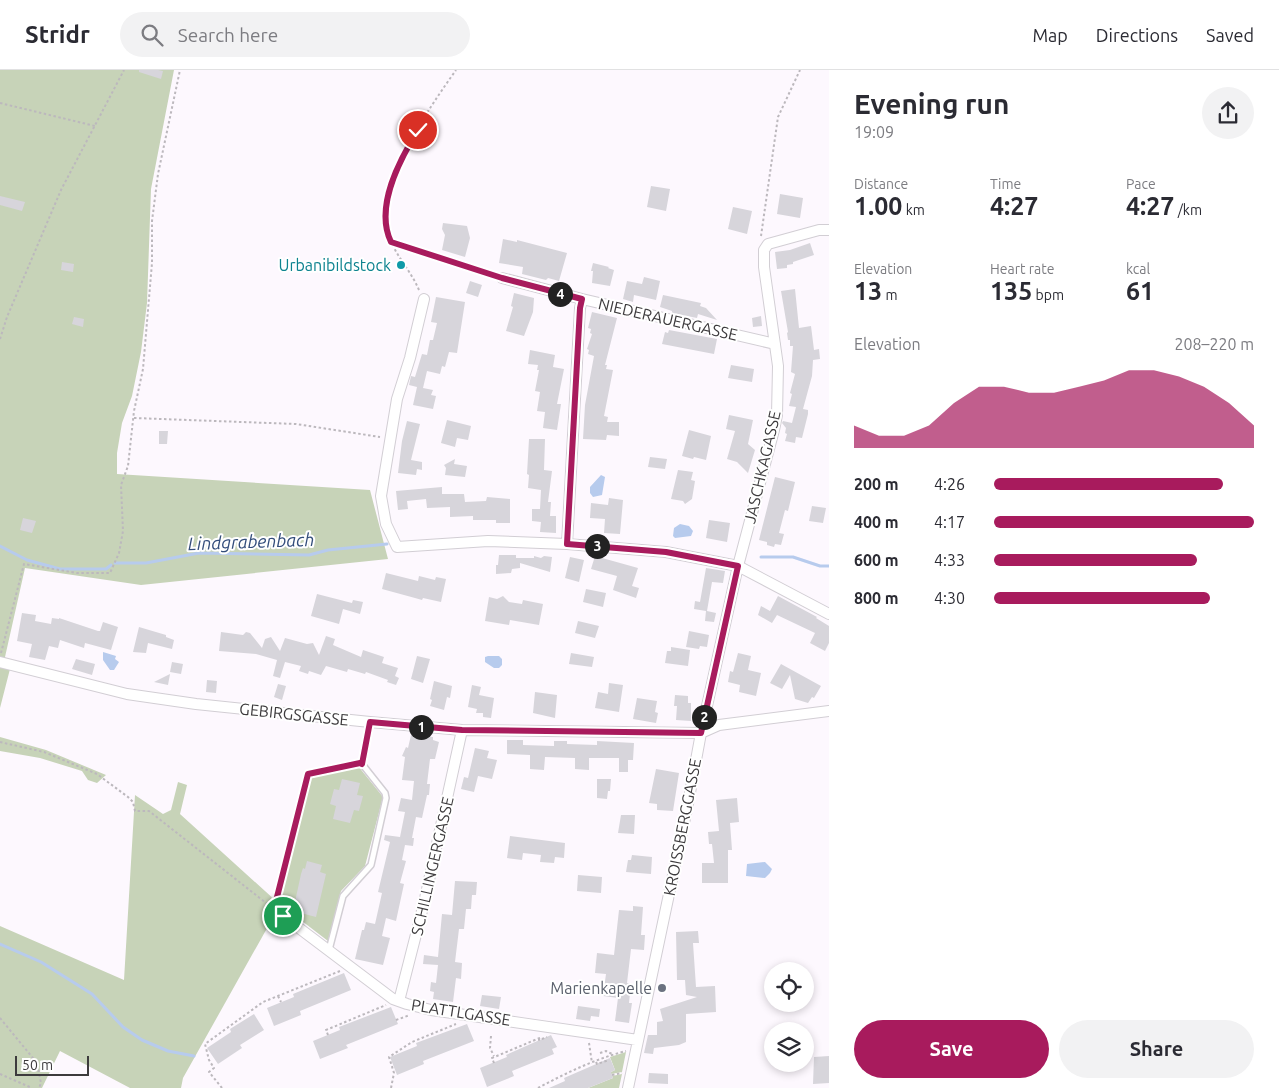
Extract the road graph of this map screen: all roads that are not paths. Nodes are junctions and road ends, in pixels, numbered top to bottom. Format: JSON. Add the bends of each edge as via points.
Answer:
{"nodes":[{"id":1,"x":829,"y":230,"type":"edge"},
{"id":2,"x":502,"y":278,"type":"road end"},
{"id":3,"x":424,"y":299,"type":"road end"},
{"id":4,"x":582,"y":299,"type":"junction"},
{"id":5,"x":776,"y":344,"type":"junction"},
{"id":6,"x":567,"y":544,"type":"junction"},
{"id":7,"x":738,"y":566,"type":"junction"},
{"id":8,"x":829,"y":614,"type":"edge"},
{"id":9,"x":0,"y":662,"type":"edge"},
{"id":10,"x":829,"y":711,"type":"edge"},
{"id":11,"x":370,"y":722,"type":"junction"},
{"id":12,"x":462,"y":730,"type":"junction"},
{"id":13,"x":701,"y":733,"type":"junction"},
{"id":14,"x":283,"y":916,"type":"road end"},
{"id":15,"x":329,"y":950,"type":"junction"},
{"id":16,"x":399,"y":1001,"type":"junction"},
{"id":17,"x":638,"y":1040,"type":"junction"},
{"id":18,"x":628,"y":1088,"type":"edge"}],
"edges":[{"from":1,"to":5,"type":"street","name":"JASCHKAGASSE","via":[[811,232],[765,247],[764,267]]},
{"from":2,"to":4,"type":"street","name":"NIEDERAUERGASSE"},
{"from":3,"to":6,"type":"street","via":[[397,399],[381,496],[386,524],[397,547],[488,541]]},
{"from":4,"to":5,"type":"street","name":"NIEDERAUERGASSE"},
{"from":4,"to":6,"type":"street"},
{"from":5,"to":7,"type":"street","name":"JASCHKAGASSE","via":[[777,415]]},
{"from":6,"to":7,"type":"street","via":[[666,552]]},
{"from":7,"to":8,"type":"street"},
{"from":7,"to":13,"type":"street","name":"KROISSBERGGASSE"},
{"from":9,"to":11,"type":"street","name":"GEBIRGSGASSE","via":[[126,694]]},
{"from":10,"to":13,"type":"street","name":"GEBIRGSGASSE","via":[[719,725]]},
{"from":11,"to":12,"type":"street","name":"GEBIRGSGASSE"},
{"from":11,"to":15,"type":"lane","via":[[362,764],[386,798],[371,865],[344,896]]},
{"from":12,"to":13,"type":"street","name":"GEBIRGSGASSE"},
{"from":12,"to":16,"type":"street","name":"SCHILLINGERGASSE"},
{"from":13,"to":17,"type":"street","name":"KROISSBERGGASSE"},
{"from":14,"to":15,"type":"street","name":"PLATTLGASSE"},
{"from":15,"to":16,"type":"street","name":"PLATTLGASSE"},
{"from":16,"to":17,"type":"street","name":"PLATTLGASSE","via":[[431,1010]]},
{"from":17,"to":18,"type":"street","name":"KROISSBERGGASSE"}]}
